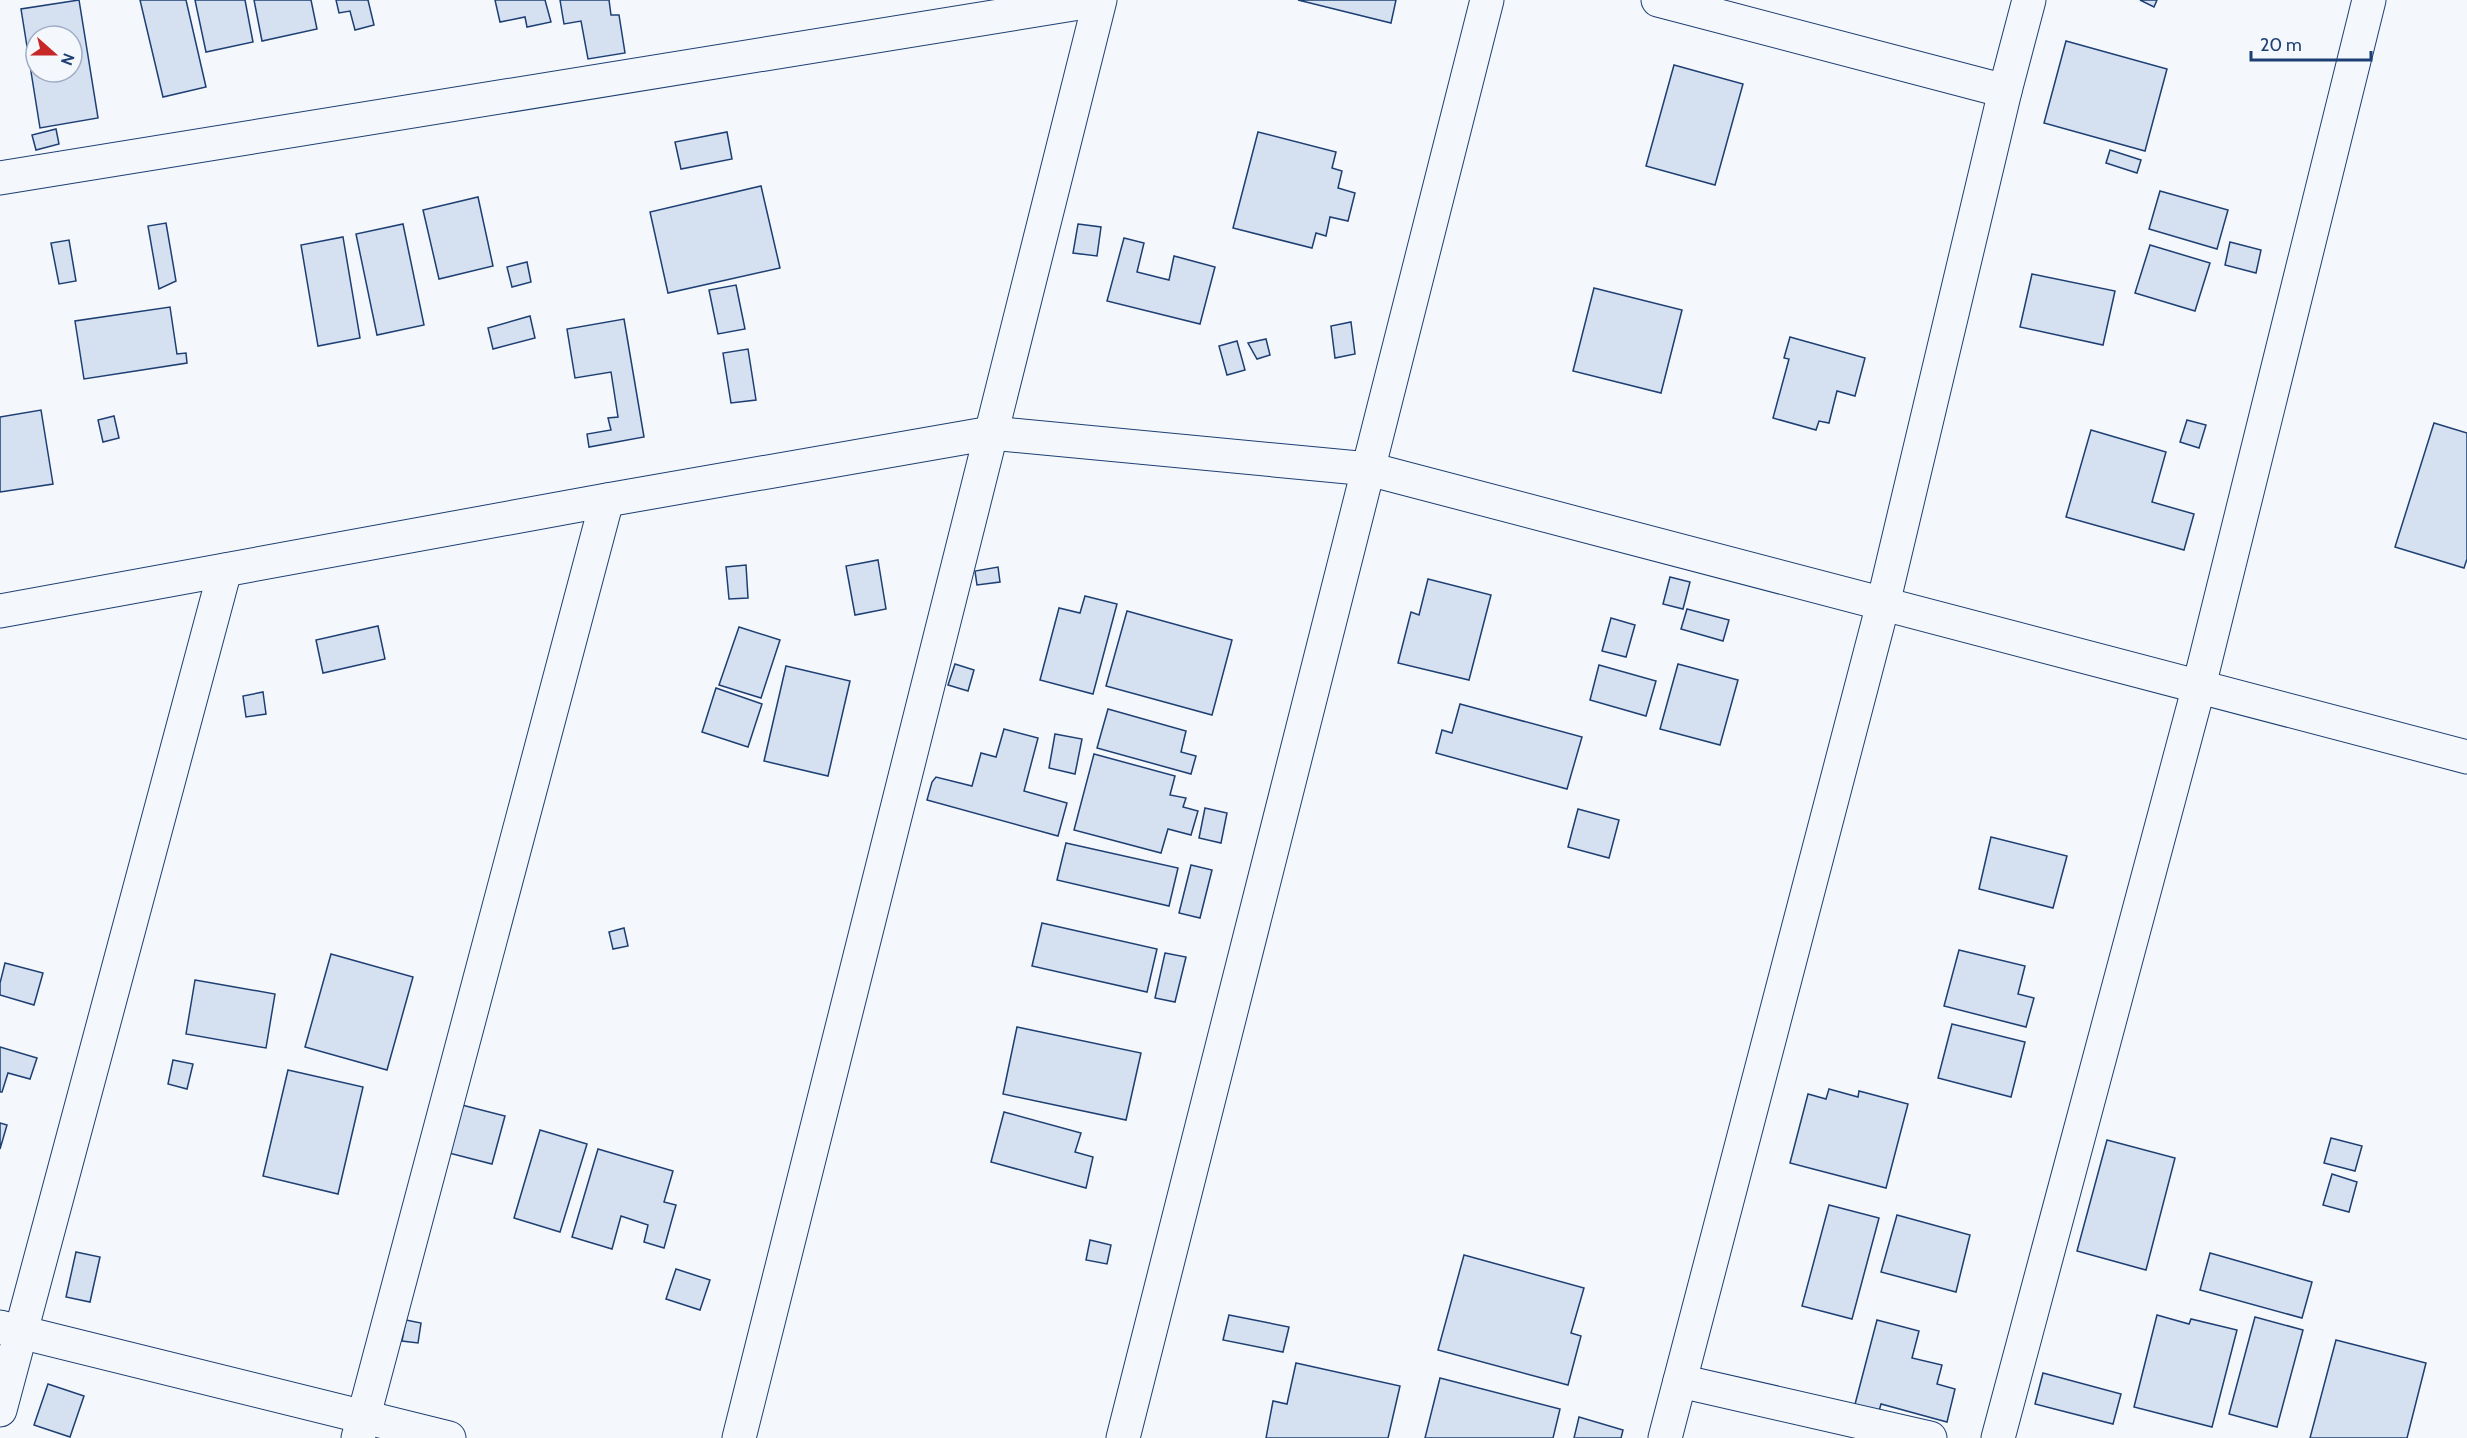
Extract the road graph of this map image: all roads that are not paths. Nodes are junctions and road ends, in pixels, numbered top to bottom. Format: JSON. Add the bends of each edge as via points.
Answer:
{"nodes":[{"id":1,"x":1099,"y":0,"type":"edge"},
{"id":2,"x":1487,"y":0,"type":"edge"},
{"id":3,"x":1658,"y":0,"type":"edge"},
{"id":4,"x":2029,"y":0,"type":"edge"},
{"id":5,"x":2369,"y":0,"type":"edge"},
{"id":6,"x":2005,"y":91,"type":"junction"},
{"id":7,"x":0,"y":178,"type":"edge"},
{"id":8,"x":991,"y":433,"type":"junction"},
{"id":9,"x":1369,"y":469,"type":"junction"},
{"id":10,"x":607,"y":500,"type":"junction"},
{"id":11,"x":225,"y":570,"type":"junction"},
{"id":12,"x":1883,"y":604,"type":"junction"},
{"id":13,"x":0,"y":611,"type":"edge"},
{"id":14,"x":2199,"y":686,"type":"junction"},
{"id":15,"x":2467,"y":757,"type":"edge"},
{"id":16,"x":10,"y":1329,"type":"edge"},
{"id":17,"x":1680,"y":1381,"type":"junction"},
{"id":18,"x":0,"y":1410,"type":"edge"},
{"id":19,"x":361,"y":1427,"type":"edge"},
{"id":20,"x":449,"y":1438,"type":"edge"},
{"id":21,"x":739,"y":1438,"type":"edge"},
{"id":22,"x":1123,"y":1438,"type":"edge"},
{"id":23,"x":1665,"y":1438,"type":"edge"},
{"id":24,"x":1930,"y":1438,"type":"edge"},
{"id":25,"x":1998,"y":1438,"type":"edge"}],
"edges":[{"from":1,"to":7,"type":"street"},
{"from":1,"to":8,"type":"street"},
{"from":2,"to":9,"type":"street"},
{"from":3,"to":6,"type":"street"},
{"from":4,"to":6,"type":"street"},
{"from":5,"to":14,"type":"street"},
{"from":6,"to":12,"type":"street"},
{"from":8,"to":9,"type":"street"},
{"from":8,"to":10,"type":"street"},
{"from":8,"to":21,"type":"street"},
{"from":9,"to":12,"type":"street"},
{"from":9,"to":22,"type":"street"},
{"from":10,"to":11,"type":"street"},
{"from":10,"to":19,"type":"street"},
{"from":11,"to":13,"type":"street"},
{"from":11,"to":16,"type":"street"},
{"from":12,"to":14,"type":"street"},
{"from":12,"to":17,"type":"street"},
{"from":14,"to":15,"type":"street"},
{"from":14,"to":25,"type":"street"},
{"from":16,"to":18,"type":"street"},
{"from":16,"to":19,"type":"street"},
{"from":17,"to":23,"type":"street"},
{"from":17,"to":24,"type":"street"},
{"from":19,"to":20,"type":"street"}]}
